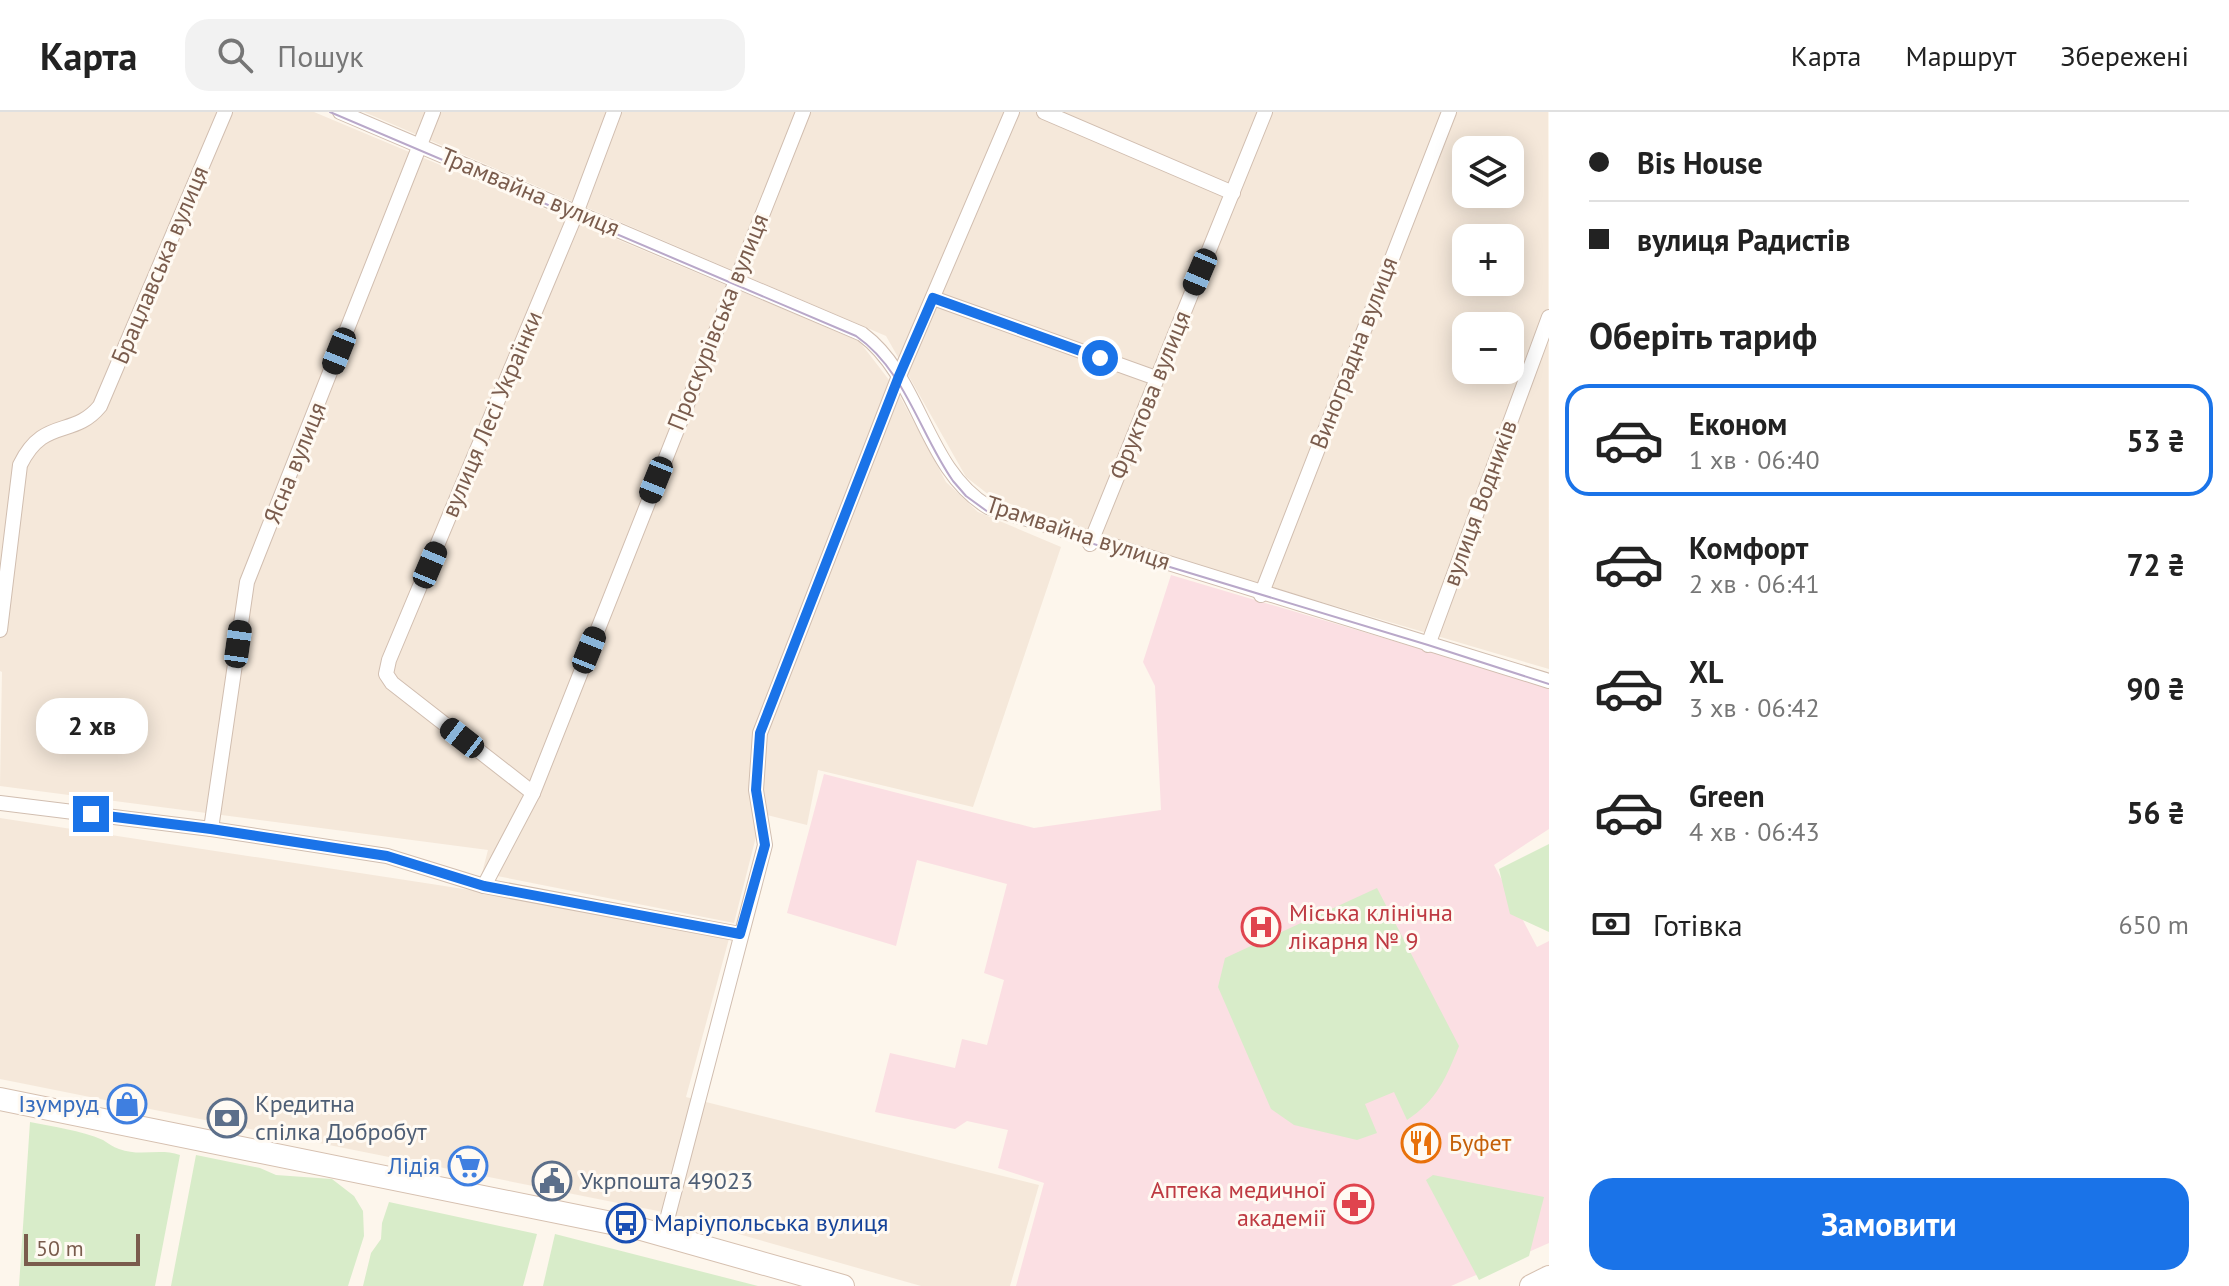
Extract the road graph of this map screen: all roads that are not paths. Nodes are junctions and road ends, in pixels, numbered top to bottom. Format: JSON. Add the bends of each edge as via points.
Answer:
{"nodes":[{"id":1,"x":225,"y":112,"type":"edge"},
{"id":2,"x":340,"y":112,"type":"edge"},
{"id":3,"x":433,"y":112,"type":"edge"},
{"id":4,"x":614,"y":112,"type":"edge"},
{"id":5,"x":803,"y":112,"type":"edge"},
{"id":6,"x":1012,"y":112,"type":"edge"},
{"id":7,"x":1044,"y":112,"type":"edge"},
{"id":8,"x":1265,"y":112,"type":"edge"},
{"id":9,"x":1449,"y":112,"type":"edge"},
{"id":10,"x":421,"y":146,"type":"junction"},
{"id":11,"x":1233,"y":193,"type":"junction"},
{"id":12,"x":577,"y":212,"type":"junction"},
{"id":13,"x":734,"y":279,"type":"junction"},
{"id":14,"x":933,"y":298,"type":"junction"},
{"id":15,"x":1549,"y":317,"type":"edge"},
{"id":16,"x":899,"y":376,"type":"junction"},
{"id":17,"x":1156,"y":378,"type":"junction"},
{"id":18,"x":1091,"y":542,"type":"junction"},
{"id":19,"x":1261,"y":593,"type":"junction"},
{"id":20,"x":0,"y":630,"type":"edge"},
{"id":21,"x":1428,"y":643,"type":"junction"},
{"id":22,"x":1549,"y":681,"type":"edge"},
{"id":23,"x":533,"y":793,"type":"junction"},
{"id":24,"x":0,"y":803,"type":"edge"},
{"id":25,"x":211,"y":829,"type":"junction"},
{"id":26,"x":484,"y":886,"type":"junction"},
{"id":27,"x":740,"y":934,"type":"junction"},
{"id":28,"x":0,"y":1099,"type":"edge"},
{"id":29,"x":663,"y":1235,"type":"junction"},
{"id":30,"x":1549,"y":1277,"type":"edge"},
{"id":31,"x":843,"y":1286,"type":"edge"},
{"id":32,"x":1531,"y":1286,"type":"edge"}],
"edges":[{"from":1,"to":20,"type":"street","name":"Брацлавська вулиця","via":[[100,406],[82,422],[41,436],[20,465]]},
{"from":2,"to":10,"type":"street","name":"Трамвайна вулиця"},
{"from":3,"to":10,"type":"street","name":"Ясна вулиця"},
{"from":4,"to":12,"type":"street","name":"вулиця Лесі Українки"},
{"from":5,"to":13,"type":"street","name":"Проскурівська вулиця"},
{"from":6,"to":14,"type":"street"},
{"from":7,"to":11,"type":"street"},
{"from":8,"to":11,"type":"street","name":"Фруктова вулиця"},
{"from":9,"to":19,"type":"street","name":"Виноградна вулиця"},
{"from":10,"to":12,"type":"street","name":"Трамвайна вулиця"},
{"from":10,"to":25,"type":"street","name":"Ясна вулиця","via":[[247,582]]},
{"from":11,"to":17,"type":"street","name":"Фруктова вулиця"},
{"from":12,"to":13,"type":"street","name":"Трамвайна вулиця"},
{"from":12,"to":23,"type":"street","name":"вулиця Лесі Українки","via":[[386,674]]},
{"from":13,"to":16,"type":"street","name":"Трамвайна вулиця","via":[[862,334]]},
{"from":13,"to":23,"type":"street","name":"Проскурівська вулиця"},
{"from":14,"to":16,"type":"street"},
{"from":14,"to":17,"type":"street"},
{"from":15,"to":21,"type":"street","name":"вулиця Водників"},
{"from":16,"to":18,"type":"street","name":"Трамвайна вулиця","via":[[949,469],[973,497],[1004,514]]},
{"from":16,"to":27,"type":"street","via":[[760,733],[756,790],[765,845]]},
{"from":17,"to":18,"type":"street","name":"Фруктова вулиця"},
{"from":18,"to":19,"type":"street","name":"Трамвайна вулиця"},
{"from":19,"to":21,"type":"street","name":"Трамвайна вулиця"},
{"from":21,"to":22,"type":"street","name":"Трамвайна вулиця"},
{"from":23,"to":26,"type":"street","name":"Проскурівська вулиця"},
{"from":24,"to":25,"type":"street"},
{"from":25,"to":26,"type":"street","via":[[387,856]]},
{"from":26,"to":27,"type":"street"},
{"from":27,"to":29,"type":"street"},
{"from":28,"to":29,"type":"main road"},
{"from":29,"to":31,"type":"main road"},
{"from":30,"to":32,"type":"main road"}]}
